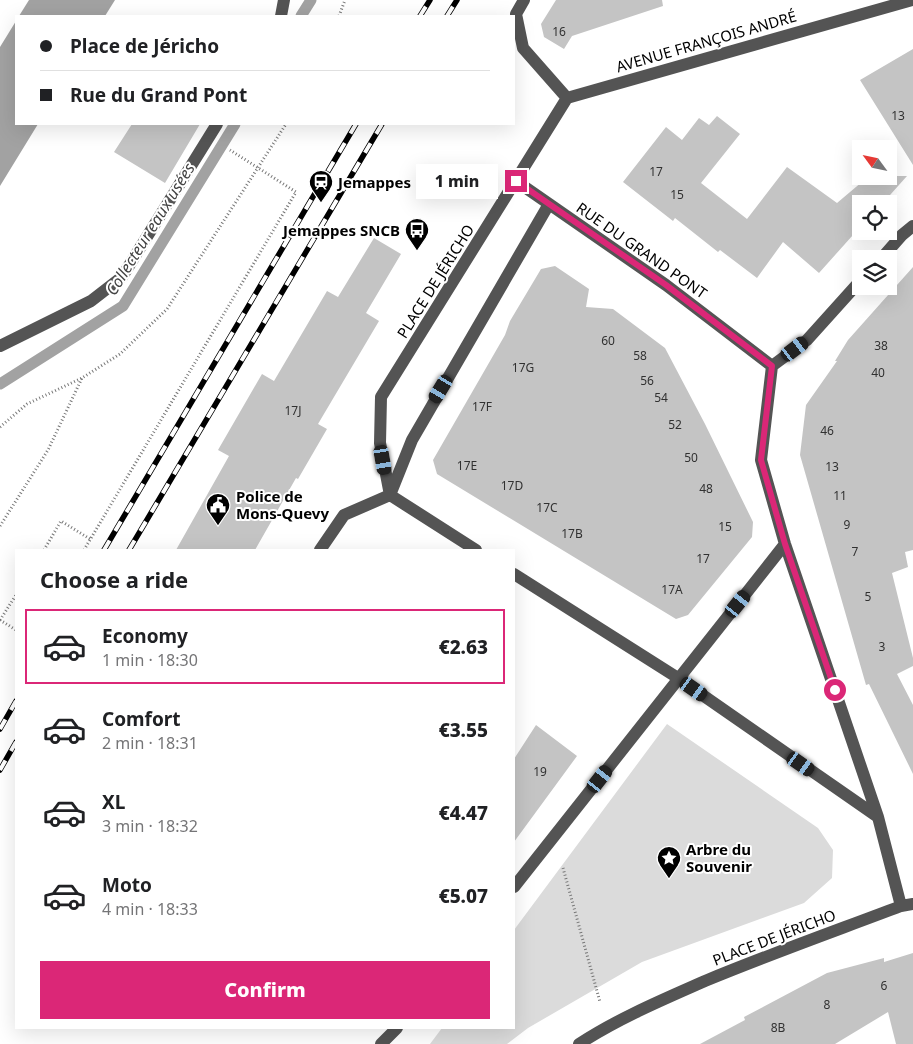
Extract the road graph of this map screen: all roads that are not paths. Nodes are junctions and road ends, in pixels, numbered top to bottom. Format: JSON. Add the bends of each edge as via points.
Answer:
{"nodes":[{"id":1,"x":284,"y":0,"type":"edge"},
{"id":2,"x":524,"y":0,"type":"edge"},
{"id":3,"x":912,"y":0,"type":"edge"},
{"id":4,"x":281,"y":15,"type":"edge"},
{"id":5,"x":568,"y":98,"type":"junction"},
{"id":6,"x":215,"y":125,"type":"edge"},
{"id":7,"x":516,"y":181,"type":"junction"},
{"id":8,"x":549,"y":204,"type":"junction"},
{"id":9,"x":913,"y":226,"type":"edge"},
{"id":10,"x":889,"y":250,"type":"edge"},
{"id":11,"x":852,"y":290,"type":"edge"},
{"id":12,"x":0,"y":346,"type":"edge"},
{"id":13,"x":772,"y":366,"type":"junction"},
{"id":14,"x":390,"y":495,"type":"junction"},
{"id":15,"x":785,"y":544,"type":"junction"},
{"id":16,"x":321,"y":549,"type":"edge"},
{"id":17,"x":474,"y":549,"type":"edge"},
{"id":18,"x":515,"y":575,"type":"edge"},
{"id":19,"x":678,"y":678,"type":"junction"},
{"id":20,"x":878,"y":818,"type":"junction"},
{"id":21,"x":515,"y":886,"type":"edge"},
{"id":22,"x":907,"y":905,"type":"edge"},
{"id":23,"x":396,"y":1029,"type":"edge"},
{"id":24,"x":381,"y":1044,"type":"edge"},
{"id":25,"x":579,"y":1044,"type":"edge"}],
"edges":[{"from":1,"to":4,"type":"street"},
{"from":2,"to":5,"type":"street","via":[[516,14],[523,48]]},
{"from":3,"to":5,"type":"street","name":"AVENUE FRANÇOIS ANDRÉ"},
{"from":5,"to":7,"type":"street","name":"PLACE DE JÉRICHO"},
{"from":6,"to":12,"type":"street","via":[[122,277],[91,301]]},
{"from":7,"to":8,"type":"street","name":"RUE DU GRAND PONT"},
{"from":7,"to":14,"type":"street","name":"PLACE DE JÉRICHO","via":[[381,397],[380,443]]},
{"from":8,"to":13,"type":"street","name":"RUE DU GRAND PONT","via":[[666,285]]},
{"from":8,"to":14,"type":"street","via":[[412,440]]},
{"from":9,"to":10,"type":"street"},
{"from":11,"to":13,"type":"street","via":[[807,340]]},
{"from":13,"to":15,"type":"street","via":[[761,460]]},
{"from":14,"to":16,"type":"street","via":[[344,515]]},
{"from":14,"to":17,"type":"street"},
{"from":15,"to":19,"type":"street"},
{"from":15,"to":20,"type":"street","name":"PLACE DE JÉRICHO"},
{"from":18,"to":19,"type":"street"},
{"from":19,"to":20,"type":"street"},
{"from":19,"to":21,"type":"street"},
{"from":20,"to":22,"type":"street","name":"PLACE DE JÉRICHO"},
{"from":22,"to":25,"type":"street","name":"PLACE DE JÉRICHO","via":[[665,998],[606,1026]]},
{"from":23,"to":24,"type":"street"}]}
